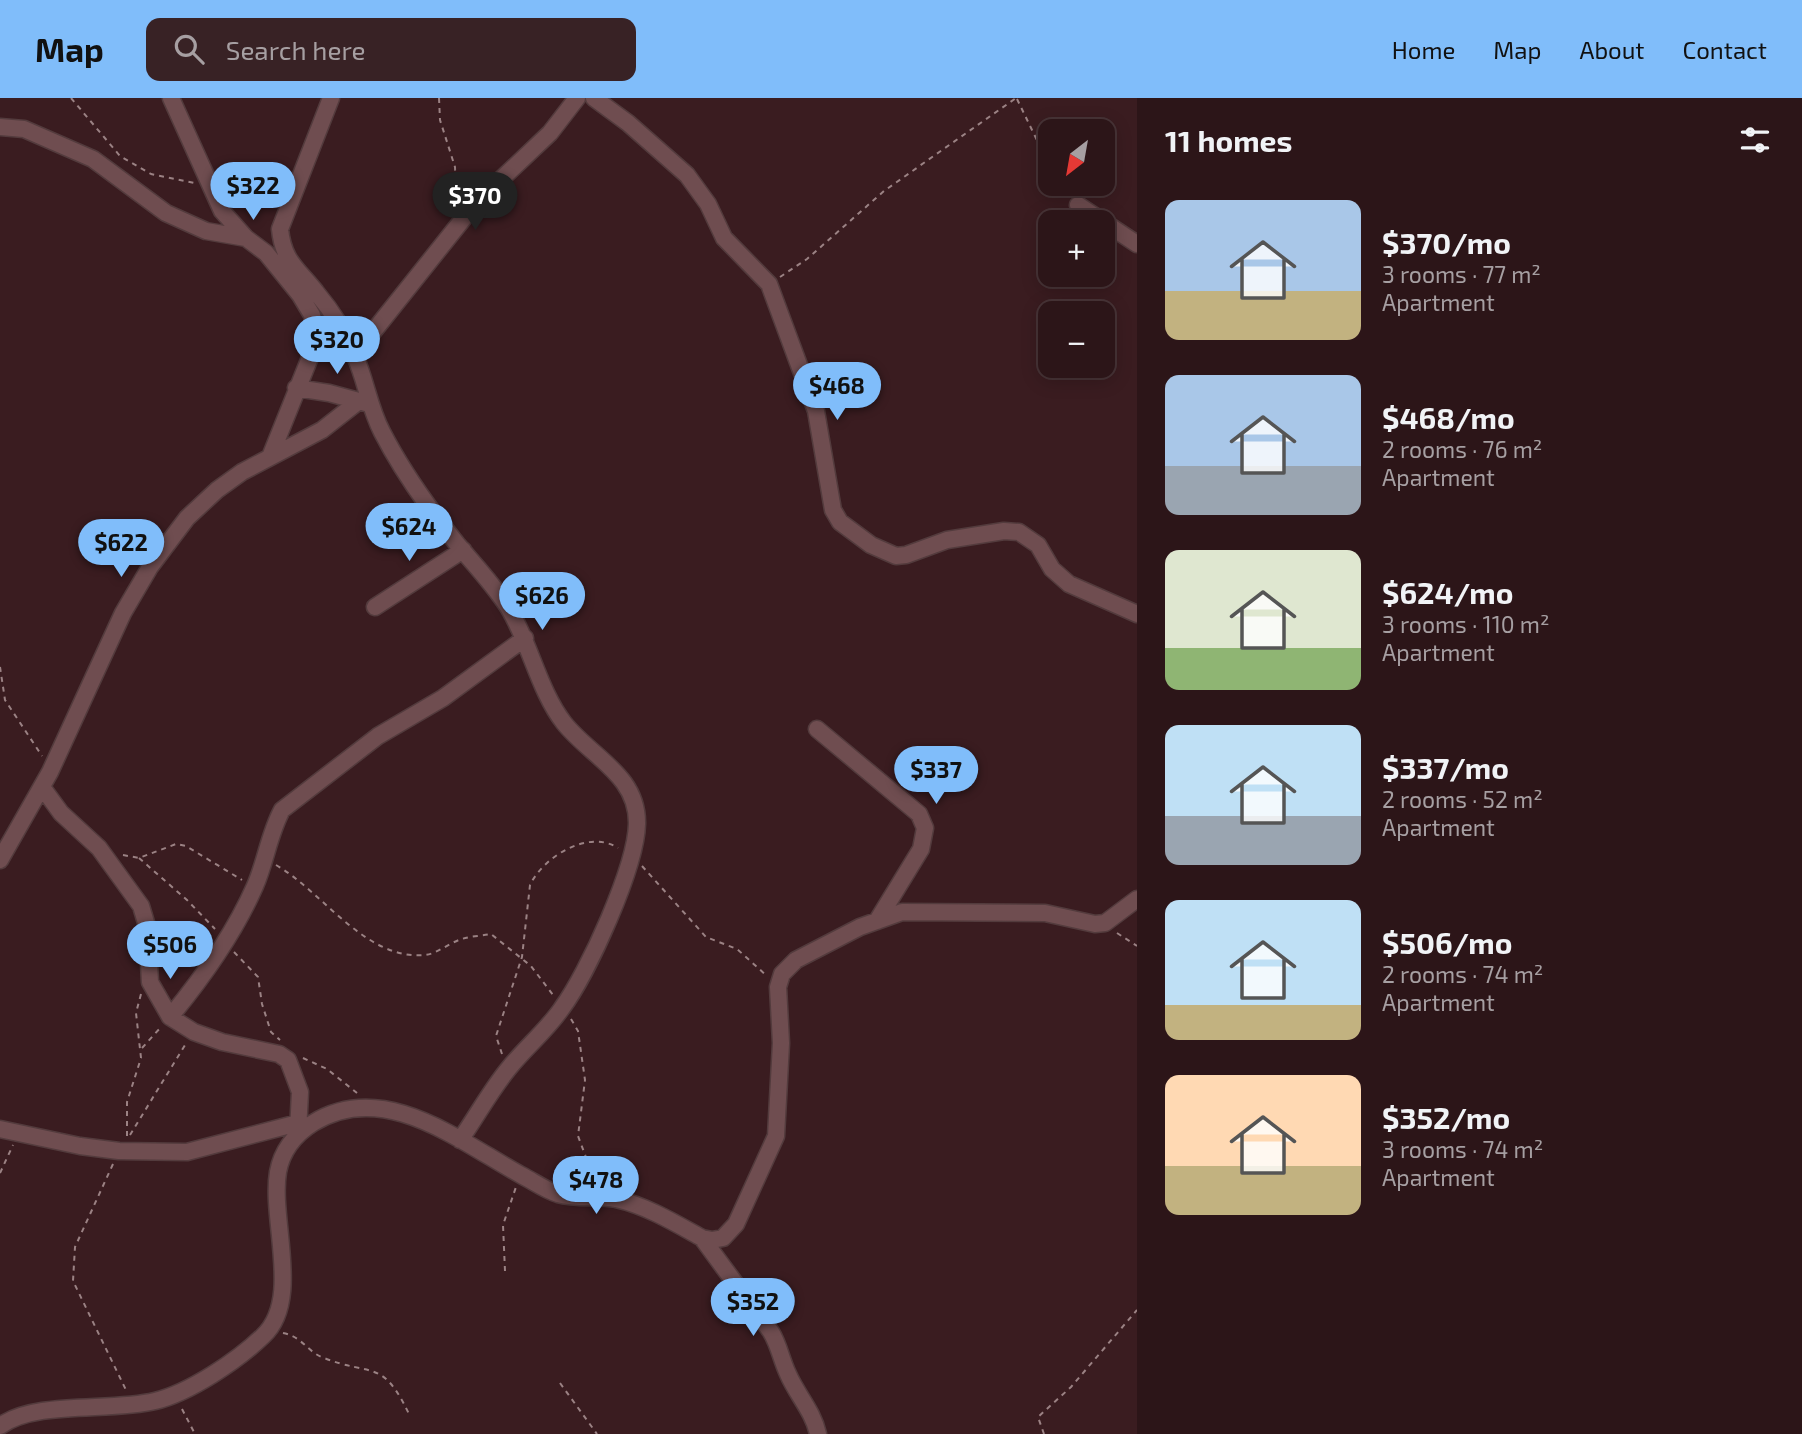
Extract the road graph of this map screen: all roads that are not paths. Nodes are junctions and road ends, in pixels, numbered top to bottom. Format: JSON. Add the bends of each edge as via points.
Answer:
{"nodes":[{"id":1,"x":171,"y":98,"type":"edge"},
{"id":2,"x":331,"y":98,"type":"edge"},
{"id":3,"x":577,"y":98,"type":"edge"},
{"id":4,"x":594,"y":98,"type":"edge"},
{"id":5,"x":0,"y":127,"type":"edge"},
{"id":6,"x":1078,"y":205,"type":"dead end"},
{"id":7,"x":246,"y":239,"type":"junction"},
{"id":8,"x":1137,"y":244,"type":"edge"},
{"id":9,"x":356,"y":358,"type":"junction"},
{"id":10,"x":296,"y":388,"type":"junction"},
{"id":11,"x":364,"y":402,"type":"junction"},
{"id":12,"x":270,"y":457,"type":"junction"},
{"id":13,"x":463,"y":550,"type":"junction"},
{"id":14,"x":375,"y":607,"type":"dead end"},
{"id":15,"x":1137,"y":614,"type":"edge"},
{"id":16,"x":525,"y":638,"type":"junction"},
{"id":17,"x":817,"y":729,"type":"dead end"},
{"id":18,"x":42,"y":787,"type":"junction"},
{"id":19,"x":0,"y":859,"type":"edge"},
{"id":20,"x":1137,"y":899,"type":"edge"},
{"id":21,"x":877,"y":921,"type":"junction"},
{"id":22,"x":170,"y":1017,"type":"junction"},
{"id":23,"x":298,"y":1127,"type":"junction"},
{"id":24,"x":0,"y":1129,"type":"edge"},
{"id":25,"x":460,"y":1140,"type":"junction"},
{"id":26,"x":725,"y":1235,"type":"junction"},
{"id":27,"x":702,"y":1238,"type":"junction"},
{"id":28,"x":717,"y":1261,"type":"junction"},
{"id":29,"x":0,"y":1426,"type":"edge"},
{"id":30,"x":818,"y":1434,"type":"edge"}],
"edges":[{"from":1,"to":7,"type":"street","via":[[222,211]]},
{"from":2,"to":9,"type":"street","via":[[286,209],[281,246],[333,316]]},
{"from":3,"to":9,"type":"street","via":[[550,133],[456,226]]},
{"from":4,"to":15,"type":"street","via":[[687,175],[724,238],[769,285],[816,411],[833,510],[841,522],[871,545],[896,556],[947,540],[1019,532],[1038,545],[1052,569],[1069,583]]},
{"from":5,"to":7,"type":"street","via":[[24,130],[93,159],[187,224]]},
{"from":6,"to":8,"type":"street"},
{"from":7,"to":10,"type":"street","via":[[265,253],[312,315],[311,355]]},
{"from":9,"to":11,"type":"street"},
{"from":10,"to":11,"type":"street"},
{"from":10,"to":12,"type":"street"},
{"from":11,"to":12,"type":"street"},
{"from":11,"to":13,"type":"street"},
{"from":12,"to":18,"type":"street","via":[[217,490],[187,518],[149,567]]},
{"from":13,"to":14,"type":"street"},
{"from":13,"to":16,"type":"street","via":[[508,607]]},
{"from":16,"to":22,"type":"street","via":[[443,698],[378,736],[282,810],[254,888],[226,943]]},
{"from":16,"to":25,"type":"street","via":[[559,716],[627,785],[637,823],[631,857],[577,985],[563,1008],[510,1067]]},
{"from":17,"to":21,"type":"street","via":[[919,814],[925,828],[921,849]]},
{"from":18,"to":19,"type":"street"},
{"from":18,"to":22,"type":"street","via":[[61,813],[99,848],[141,906],[147,926],[150,982]]},
{"from":20,"to":21,"type":"street","via":[[1105,923],[1095,924],[1045,913],[1005,912],[902,912]]},
{"from":21,"to":26,"type":"street","via":[[796,960],[782,974],[778,987],[781,1043],[776,1136],[743,1210]]},
{"from":22,"to":23,"type":"street","via":[[194,1032],[288,1060],[300,1092]]},
{"from":23,"to":24,"type":"street","via":[[187,1152],[119,1151]]},
{"from":23,"to":25,"type":"street","via":[[342,1110],[370,1106],[395,1110]]},
{"from":23,"to":29,"type":"street","via":[[277,1175],[281,1297],[265,1335],[175,1395],[133,1405],[34,1412]]},
{"from":25,"to":27,"type":"street","via":[[560,1195],[608,1198],[642,1208]]},
{"from":26,"to":27,"type":"street"},
{"from":26,"to":28,"type":"street"},
{"from":27,"to":28,"type":"street"},
{"from":28,"to":30,"type":"street","via":[[779,1345],[788,1376]]}]}
